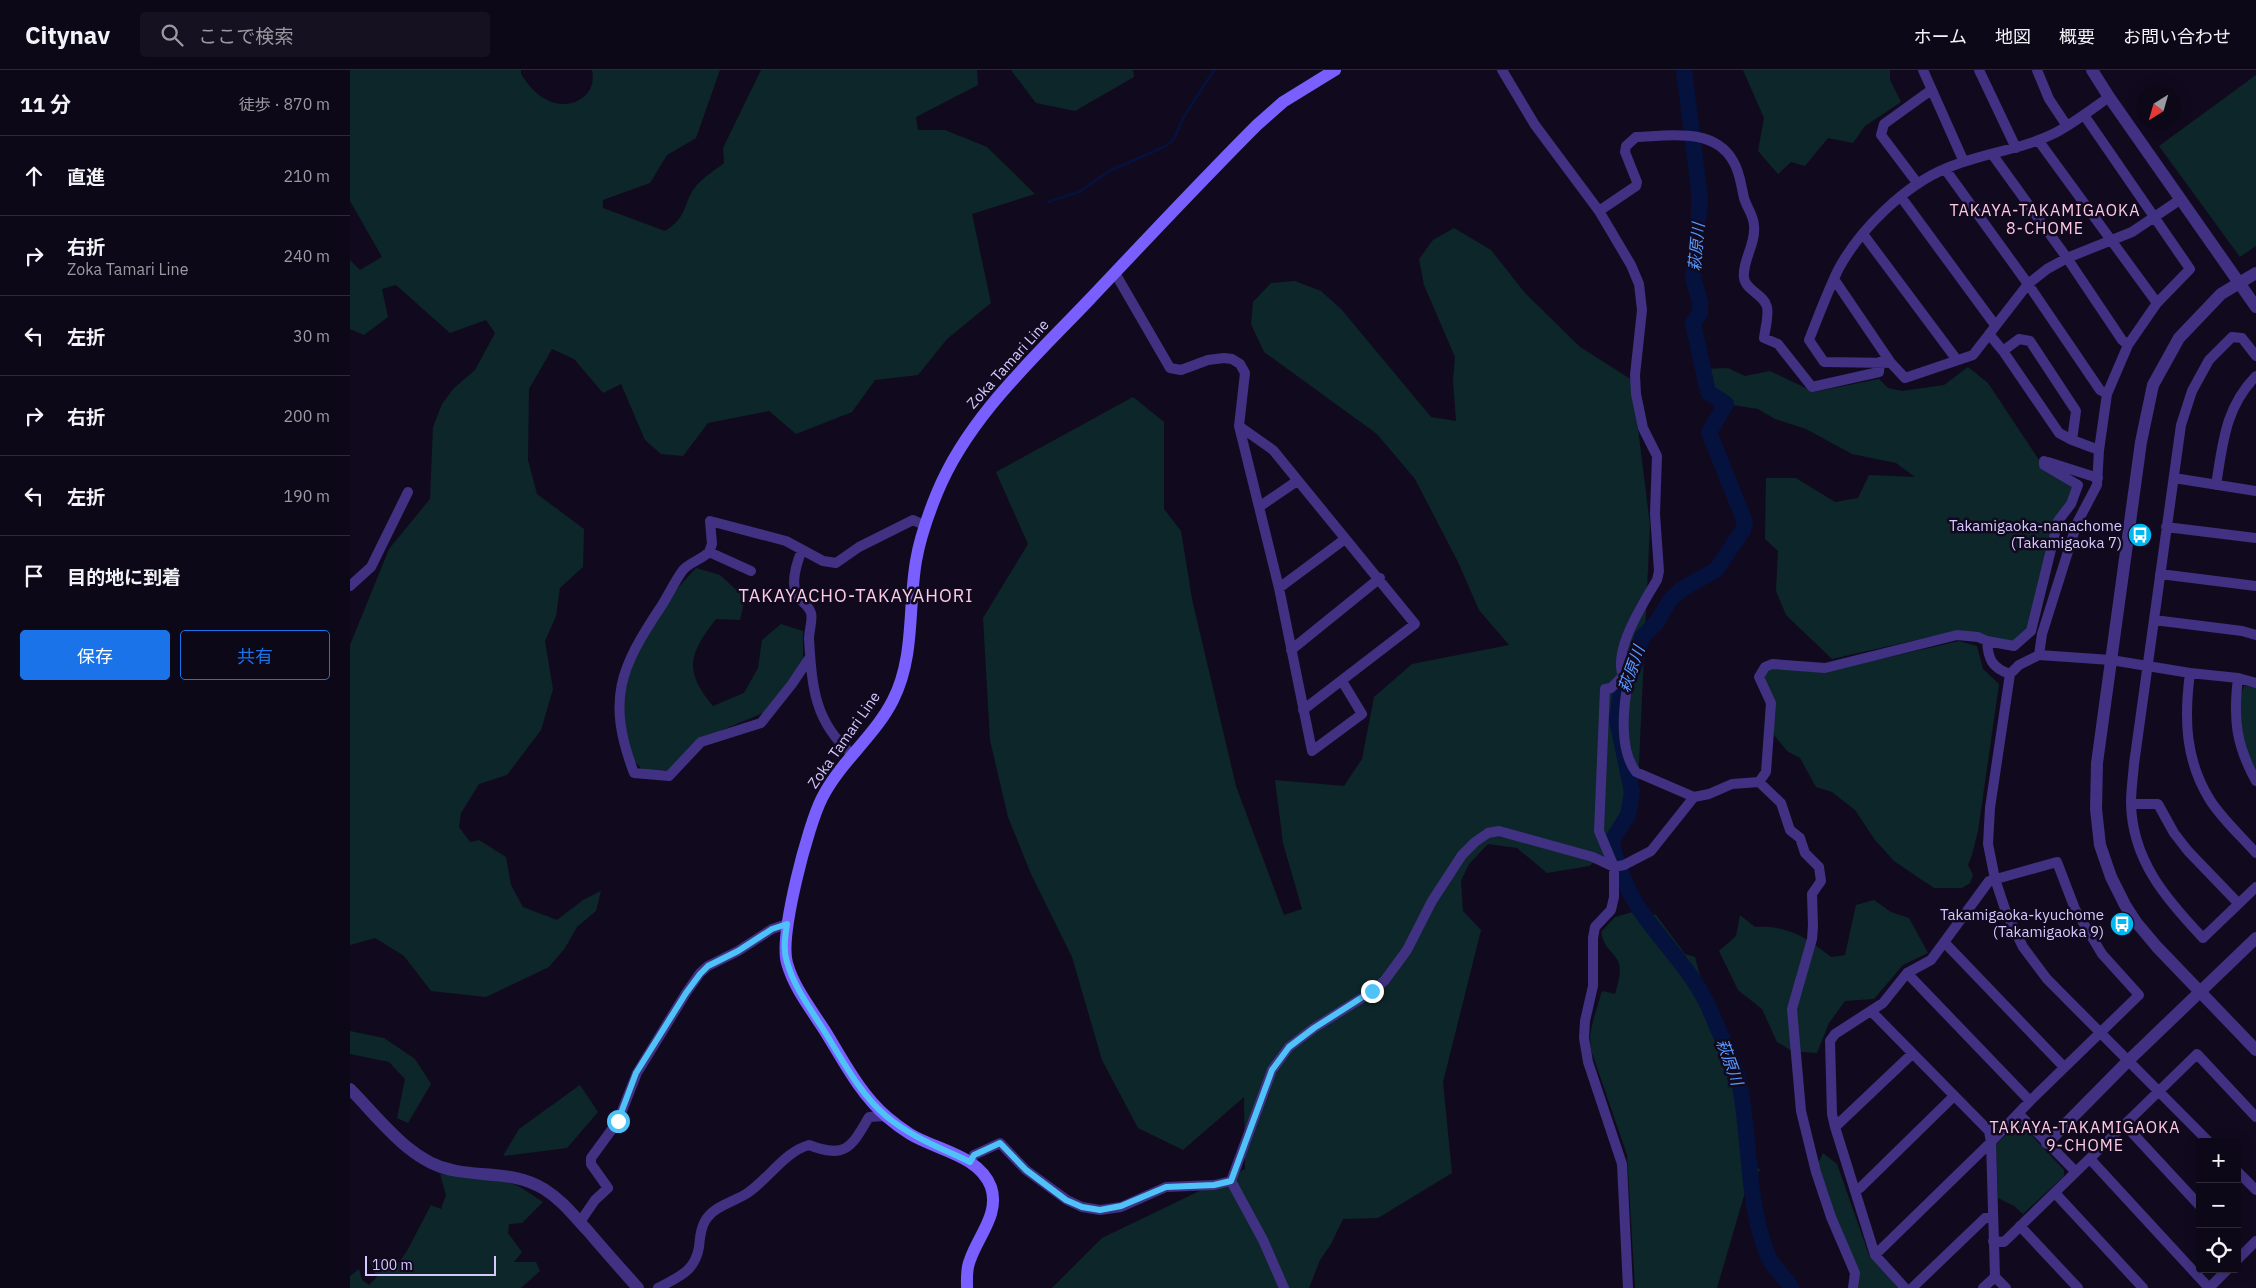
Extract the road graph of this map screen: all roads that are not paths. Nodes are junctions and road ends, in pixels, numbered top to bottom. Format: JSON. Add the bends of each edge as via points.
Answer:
{"nodes":[{"id":1,"x":1335,"y":70,"type":"edge"},
{"id":2,"x":1502,"y":70,"type":"edge"},
{"id":3,"x":1923,"y":70,"type":"edge"},
{"id":4,"x":1979,"y":70,"type":"edge"},
{"id":5,"x":2036,"y":70,"type":"edge"},
{"id":6,"x":2092,"y":70,"type":"edge"},
{"id":7,"x":1933,"y":92,"type":"junction"},
{"id":8,"x":2109,"y":97,"type":"junction"},
{"id":9,"x":2084,"y":115,"type":"junction"},
{"id":10,"x":2067,"y":126,"type":"junction"},
{"id":11,"x":2038,"y":140,"type":"junction"},
{"id":12,"x":2016,"y":148,"type":"junction"},
{"id":13,"x":1992,"y":154,"type":"junction"},
{"id":14,"x":1964,"y":162,"type":"junction"},
{"id":15,"x":1945,"y":169,"type":"junction"},
{"id":16,"x":1918,"y":184,"type":"junction"},
{"id":17,"x":1901,"y":197,"type":"junction"},
{"id":18,"x":2181,"y":199,"type":"junction"},
{"id":19,"x":1599,"y":211,"type":"junction"},
{"id":20,"x":2154,"y":219,"type":"junction"},
{"id":21,"x":1863,"y":234,"type":"junction"},
{"id":22,"x":2112,"y":240,"type":"junction"},
{"id":23,"x":2067,"y":258,"type":"junction"},
{"id":24,"x":1115,"y":273,"type":"junction"},
{"id":25,"x":2256,"y":273,"type":"edge"},
{"id":26,"x":1834,"y":279,"type":"junction"},
{"id":27,"x":2028,"y":284,"type":"junction"},
{"id":28,"x":2240,"y":284,"type":"junction"},
{"id":29,"x":2157,"y":304,"type":"junction"},
{"id":30,"x":2256,"y":307,"type":"edge"},
{"id":31,"x":1995,"y":325,"type":"junction"},
{"id":32,"x":1989,"y":334,"type":"junction"},
{"id":33,"x":2128,"y":345,"type":"junction"},
{"id":34,"x":2003,"y":351,"type":"junction"},
{"id":35,"x":2256,"y":356,"type":"edge"},
{"id":36,"x":1957,"y":360,"type":"junction"},
{"id":37,"x":1880,"y":362,"type":"junction"},
{"id":38,"x":1892,"y":362,"type":"junction"},
{"id":39,"x":2256,"y":376,"type":"edge"},
{"id":40,"x":2107,"y":394,"type":"junction"},
{"id":41,"x":1239,"y":426,"type":"junction"},
{"id":42,"x":2072,"y":440,"type":"junction"},
{"id":43,"x":2099,"y":450,"type":"junction"},
{"id":44,"x":2098,"y":478,"type":"junction"},
{"id":45,"x":2174,"y":478,"type":"junction"},
{"id":46,"x":1297,"y":481,"type":"junction"},
{"id":47,"x":2216,"y":485,"type":"junction"},
{"id":48,"x":2256,"y":491,"type":"edge"},
{"id":49,"x":408,"y":492,"type":"dead end"},
{"id":50,"x":1258,"y":507,"type":"junction"},
{"id":51,"x":924,"y":526,"type":"junction"},
{"id":52,"x":2166,"y":527,"type":"junction"},
{"id":53,"x":2256,"y":538,"type":"edge"},
{"id":54,"x":1345,"y":539,"type":"junction"},
{"id":55,"x":802,"y":550,"type":"junction"},
{"id":56,"x":709,"y":552,"type":"junction"},
{"id":57,"x":750,"y":571,"type":"dead end"},
{"id":58,"x":2160,"y":574,"type":"junction"},
{"id":59,"x":1380,"y":578,"type":"junction"},
{"id":60,"x":350,"y":586,"type":"edge"},
{"id":61,"x":2256,"y":586,"type":"edge"},
{"id":62,"x":1279,"y":588,"type":"junction"},
{"id":63,"x":2154,"y":620,"type":"junction"},
{"id":64,"x":2256,"y":635,"type":"edge"},
{"id":65,"x":1986,"y":641,"type":"junction"},
{"id":66,"x":1291,"y":650,"type":"junction"},
{"id":67,"x":2039,"y":655,"type":"junction"},
{"id":68,"x":810,"y":657,"type":"junction"},
{"id":69,"x":2111,"y":660,"type":"junction"},
{"id":70,"x":2148,"y":665,"type":"junction"},
{"id":71,"x":2190,"y":673,"type":"junction"},
{"id":72,"x":2010,"y":674,"type":"junction"},
{"id":73,"x":2238,"y":678,"type":"junction"},
{"id":74,"x":1625,"y":680,"type":"junction"},
{"id":75,"x":1342,"y":681,"type":"junction"},
{"id":76,"x":2256,"y":683,"type":"edge"},
{"id":77,"x":1303,"y":710,"type":"junction"},
{"id":78,"x":852,"y":754,"type":"junction"},
{"id":79,"x":2256,"y":781,"type":"edge"},
{"id":80,"x":1759,"y":782,"type":"junction"},
{"id":81,"x":1694,"y":797,"type":"junction"},
{"id":82,"x":2131,"y":804,"type":"junction"},
{"id":83,"x":2256,"y":853,"type":"edge"},
{"id":84,"x":1614,"y":867,"type":"junction"},
{"id":85,"x":1995,"y":879,"type":"junction"},
{"id":86,"x":2256,"y":887,"type":"edge"},
{"id":87,"x":2238,"y":903,"type":"junction"},
{"id":88,"x":787,"y":924,"type":"junction"},
{"id":89,"x":2256,"y":938,"type":"edge"},
{"id":90,"x":1945,"y":943,"type":"junction"},
{"id":91,"x":1907,"y":973,"type":"junction"},
{"id":92,"x":2200,"y":991,"type":"junction"},
{"id":93,"x":1872,"y":1012,"type":"junction"},
{"id":94,"x":2101,"y":1032,"type":"junction"},
{"id":95,"x":2256,"y":1050,"type":"edge"},
{"id":96,"x":1912,"y":1054,"type":"junction"},
{"id":97,"x":2129,"y":1060,"type":"junction"},
{"id":98,"x":2064,"y":1067,"type":"junction"},
{"id":99,"x":350,"y":1089,"type":"edge"},
{"id":100,"x":2158,"y":1090,"type":"junction"},
{"id":101,"x":1953,"y":1097,"type":"junction"},
{"id":102,"x":2030,"y":1101,"type":"junction"},
{"id":103,"x":2019,"y":1114,"type":"junction"},
{"id":104,"x":886,"y":1116,"type":"junction"},
{"id":105,"x":2256,"y":1117,"type":"edge"},
{"id":106,"x":2125,"y":1125,"type":"junction"},
{"id":107,"x":1835,"y":1127,"type":"junction"},
{"id":108,"x":2205,"y":1138,"type":"edge"},
{"id":109,"x":1991,"y":1142,"type":"junction"},
{"id":110,"x":2047,"y":1143,"type":"junction"},
{"id":111,"x":2090,"y":1158,"type":"junction"},
{"id":112,"x":970,"y":1162,"type":"junction"},
{"id":113,"x":2076,"y":1172,"type":"junction"},
{"id":114,"x":2241,"y":1175,"type":"edge"},
{"id":115,"x":1231,"y":1181,"type":"junction"},
{"id":116,"x":1855,"y":1190,"type":"junction"},
{"id":117,"x":2256,"y":1190,"type":"edge"},
{"id":118,"x":2055,"y":1193,"type":"junction"},
{"id":119,"x":2196,"y":1202,"type":"edge"},
{"id":120,"x":1993,"y":1218,"type":"junction"},
{"id":121,"x":580,"y":1222,"type":"junction"},
{"id":122,"x":2020,"y":1226,"type":"junction"},
{"id":123,"x":1993,"y":1241,"type":"junction"},
{"id":124,"x":2256,"y":1241,"type":"edge"},
{"id":125,"x":2241,"y":1252,"type":"edge"},
{"id":126,"x":1875,"y":1255,"type":"junction"},
{"id":127,"x":2224,"y":1273,"type":"edge"},
{"id":128,"x":1994,"y":1277,"type":"junction"},
{"id":129,"x":638,"y":1288,"type":"edge"},
{"id":130,"x":658,"y":1288,"type":"edge"},
{"id":131,"x":967,"y":1288,"type":"edge"},
{"id":132,"x":1284,"y":1288,"type":"edge"},
{"id":133,"x":1628,"y":1288,"type":"edge"},
{"id":134,"x":1853,"y":1288,"type":"edge"},
{"id":135,"x":1905,"y":1288,"type":"edge"},
{"id":136,"x":1912,"y":1288,"type":"edge"},
{"id":137,"x":1984,"y":1288,"type":"edge"},
{"id":138,"x":2006,"y":1288,"type":"edge"},
{"id":139,"x":2078,"y":1288,"type":"edge"},
{"id":140,"x":2143,"y":1288,"type":"edge"},
{"id":141,"x":2209,"y":1288,"type":"edge"}],
"edges":[{"from":1,"to":24,"type":"main road","name":"Zoka Tamari Line","via":[[1283,102],[1257,125]]},
{"from":2,"to":19,"type":"street","via":[[1535,125]]},
{"from":3,"to":7,"type":"street"},
{"from":4,"to":12,"type":"street"},
{"from":5,"to":10,"type":"street","via":[[2049,99]]},
{"from":6,"to":8,"type":"street"},
{"from":7,"to":14,"type":"street"},
{"from":7,"to":16,"type":"street","via":[[1884,124],[1881,135]]},
{"from":8,"to":9,"type":"street"},
{"from":8,"to":18,"type":"street"},
{"from":9,"to":10,"type":"street"},
{"from":9,"to":20,"type":"street"},
{"from":10,"to":11,"type":"street"},
{"from":11,"to":12,"type":"street"},
{"from":11,"to":22,"type":"street"},
{"from":12,"to":13,"type":"street"},
{"from":13,"to":14,"type":"street"},
{"from":13,"to":23,"type":"street"},
{"from":14,"to":15,"type":"street"},
{"from":15,"to":16,"type":"street"},
{"from":15,"to":27,"type":"street"},
{"from":16,"to":17,"type":"street"},
{"from":17,"to":21,"type":"street"},
{"from":17,"to":31,"type":"street"},
{"from":18,"to":20,"type":"street"},
{"from":18,"to":28,"type":"street"},
{"from":19,"to":37,"type":"street","via":[[1636,186],[1625,152],[1626,146],[1636,137],[1688,135],[1717,143],[1734,162],[1755,227],[1744,276],[1746,285],[1765,302],[1764,338],[1778,344],[1812,387],[1879,372]]},
{"from":19,"to":74,"type":"street","via":[[1639,284],[1642,310],[1636,394],[1643,428],[1656,456],[1655,514],[1659,571],[1628,635],[1620,660]]},
{"from":20,"to":22,"type":"street"},
{"from":20,"to":29,"type":"street","via":[[2190,269]]},
{"from":21,"to":26,"type":"street"},
{"from":21,"to":36,"type":"street"},
{"from":22,"to":23,"type":"street"},
{"from":22,"to":29,"type":"street"},
{"from":23,"to":27,"type":"street"},
{"from":23,"to":33,"type":"street"},
{"from":24,"to":41,"type":"street","via":[[1170,368],[1181,370],[1216,359],[1232,359],[1240,364],[1245,373]]},
{"from":24,"to":51,"type":"main road","name":"Zoka Tamari Line","via":[[983,414],[948,468]]},
{"from":25,"to":28,"type":"street"},
{"from":26,"to":37,"type":"street","via":[[1809,340],[1824,362]]},
{"from":26,"to":38,"type":"street"},
{"from":27,"to":31,"type":"street"},
{"from":27,"to":40,"type":"street","via":[[2100,390]]},
{"from":28,"to":30,"type":"street"},
{"from":28,"to":69,"type":"street","via":[[2221,294],[2179,338],[2153,385],[2141,442]]},
{"from":29,"to":33,"type":"street"},
{"from":31,"to":32,"type":"street"},
{"from":32,"to":34,"type":"street"},
{"from":32,"to":36,"type":"street","via":[[1973,355]]},
{"from":33,"to":40,"type":"street"},
{"from":34,"to":42,"type":"street","via":[[2059,433]]},
{"from":34,"to":42,"type":"street","via":[[2019,339],[2030,341],[2076,411]]},
{"from":35,"to":45,"type":"street","via":[[2242,338],[2232,337],[2209,360],[2192,391],[2181,425]]},
{"from":36,"to":38,"type":"street","via":[[1905,378]]},
{"from":37,"to":38,"type":"street"},
{"from":39,"to":47,"type":"street","via":[[2245,387],[2231,411]]},
{"from":40,"to":43,"type":"street"},
{"from":41,"to":46,"type":"street","via":[[1273,450]]},
{"from":41,"to":50,"type":"street"},
{"from":42,"to":43,"type":"street"},
{"from":43,"to":44,"type":"street"},
{"from":44,"to":65,"type":"street","via":[[2044,461],[2044,465],[2078,485],[2071,504],[2058,521],[2031,631],[2014,646]]},
{"from":44,"to":67,"type":"street","via":[[2077,523],[2042,634]]},
{"from":45,"to":47,"type":"street"},
{"from":45,"to":52,"type":"street"},
{"from":46,"to":50,"type":"street"},
{"from":46,"to":54,"type":"street"},
{"from":47,"to":48,"type":"street"},
{"from":49,"to":60,"type":"street","via":[[371,567]]},
{"from":50,"to":62,"type":"street"},
{"from":51,"to":55,"type":"street","via":[[913,520],[859,546],[836,563],[823,561]]},
{"from":51,"to":78,"type":"main road","name":"Zoka Tamari Line","via":[[916,562],[908,654],[902,678],[892,703]]},
{"from":52,"to":53,"type":"street"},
{"from":52,"to":58,"type":"street"},
{"from":54,"to":59,"type":"street"},
{"from":54,"to":62,"type":"street"},
{"from":55,"to":56,"type":"street","via":[[786,541],[710,521],[712,544]]},
{"from":55,"to":68,"type":"street","via":[[795,583],[797,596],[811,612],[808,628]]},
{"from":56,"to":57,"type":"street"},
{"from":56,"to":68,"type":"street","via":[[684,569],[636,645],[621,683],[618,698],[622,742],[634,773],[669,776],[701,742],[761,723]]},
{"from":58,"to":61,"type":"street"},
{"from":58,"to":63,"type":"street"},
{"from":59,"to":66,"type":"street"},
{"from":59,"to":75,"type":"street","via":[[1415,624]]},
{"from":62,"to":66,"type":"street"},
{"from":63,"to":64,"type":"street"},
{"from":63,"to":70,"type":"street"},
{"from":65,"to":72,"type":"street","via":[[1987,655],[1992,664]]},
{"from":65,"to":80,"type":"street","via":[[1978,637],[1957,636],[1825,668],[1781,663],[1765,667],[1759,676],[1771,703],[1771,718],[1766,772]]},
{"from":66,"to":77,"type":"street"},
{"from":67,"to":69,"type":"street"},
{"from":67,"to":72,"type":"street","via":[[2019,665]]},
{"from":68,"to":78,"type":"street","via":[[823,719]]},
{"from":69,"to":70,"type":"street"},
{"from":69,"to":92,"type":"street","via":[[2097,763],[2096,809],[2100,845],[2111,877],[2136,922]]},
{"from":70,"to":71,"type":"street"},
{"from":70,"to":82,"type":"street"},
{"from":71,"to":73,"type":"street"},
{"from":71,"to":83,"type":"street","via":[[2185,705],[2186,733],[2193,766],[2210,800]]},
{"from":72,"to":85,"type":"street","via":[[1990,808],[1988,844]]},
{"from":73,"to":76,"type":"street"},
{"from":73,"to":79,"type":"street","via":[[2235,728],[2244,759]]},
{"from":74,"to":81,"type":"street","via":[[1625,740],[1632,766],[1643,776]]},
{"from":74,"to":84,"type":"street","via":[[1605,689],[1599,831]]},
{"from":75,"to":77,"type":"street"},
{"from":75,"to":77,"type":"street","via":[[1362,714],[1312,751]]},
{"from":78,"to":88,"type":"main road","name":"Zoka Tamari Line","via":[[822,797],[810,828]]},
{"from":80,"to":81,"type":"street","via":[[1732,784]]},
{"from":80,"to":134,"type":"street","via":[[1780,803],[1790,830],[1800,838],[1805,853],[1815,861],[1821,873],[1821,881],[1812,894],[1812,939],[1792,1009],[1801,1111],[1816,1172],[1854,1273]]},
{"from":81,"to":84,"type":"street","via":[[1651,851]]},
{"from":82,"to":87,"type":"street","via":[[2158,804],[2188,851]]},
{"from":82,"to":87,"type":"street","via":[[2137,838],[2149,873],[2170,904],[2203,938]]},
{"from":84,"to":115,"type":"street","via":[[1593,857],[1499,831],[1475,842],[1446,879],[1408,950],[1385,980],[1289,1047],[1272,1070]]},
{"from":84,"to":133,"type":"street","via":[[1611,910],[1595,927],[1593,938],[1593,986],[1584,1038],[1588,1062],[1622,1164]]},
{"from":85,"to":90,"type":"street","via":[[1989,882]]},
{"from":85,"to":94,"type":"street","via":[[2023,948],[2047,979]]},
{"from":85,"to":94,"type":"street","via":[[2057,862],[2075,909],[2102,954],[2139,995]]},
{"from":86,"to":87,"type":"street"},
{"from":88,"to":104,"type":"main road","name":"Zoka Tamari Line","via":[[784,947],[797,987],[855,1079]]},
{"from":88,"to":121,"type":"street","via":[[772,929],[708,966],[686,993],[636,1073],[618,1121],[591,1158],[591,1164],[608,1188]]},
{"from":89,"to":92,"type":"street"},
{"from":90,"to":91,"type":"street","via":[[1931,960]]},
{"from":90,"to":98,"type":"street"},
{"from":91,"to":93,"type":"street"},
{"from":91,"to":102,"type":"street"},
{"from":92,"to":95,"type":"street"},
{"from":92,"to":97,"type":"street"},
{"from":93,"to":96,"type":"street"},
{"from":93,"to":107,"type":"street","via":[[1835,1034],[1830,1041]]},
{"from":94,"to":97,"type":"street"},
{"from":94,"to":98,"type":"street"},
{"from":96,"to":101,"type":"street"},
{"from":96,"to":107,"type":"street"},
{"from":97,"to":100,"type":"street"},
{"from":97,"to":110,"type":"street"},
{"from":98,"to":102,"type":"street"},
{"from":99,"to":121,"type":"street","via":[[397,1137],[426,1161],[453,1171],[527,1180],[561,1201]]},
{"from":100,"to":105,"type":"street","via":[[2196,1054]]},
{"from":100,"to":106,"type":"street"},
{"from":100,"to":108,"type":"street"},
{"from":101,"to":109,"type":"street","via":[[1989,1131]]},
{"from":101,"to":116,"type":"street"},
{"from":102,"to":103,"type":"street"},
{"from":103,"to":109,"type":"street"},
{"from":103,"to":110,"type":"street"},
{"from":104,"to":112,"type":"main road","name":"Zoka Tamari Line","via":[[911,1134]]},
{"from":104,"to":130,"type":"street","via":[[869,1117],[848,1148],[838,1152],[826,1152],[809,1145],[795,1150],[747,1193],[713,1211],[704,1223],[696,1259],[688,1272]]},
{"from":106,"to":111,"type":"street"},
{"from":106,"to":119,"type":"street"},
{"from":107,"to":116,"type":"street"},
{"from":109,"to":120,"type":"street"},
{"from":109,"to":126,"type":"street"},
{"from":110,"to":113,"type":"street"},
{"from":111,"to":113,"type":"street"},
{"from":111,"to":141,"type":"street"},
{"from":112,"to":115,"type":"street","via":[[974,1155],[1000,1143],[1026,1170],[1066,1200],[1100,1210],[1121,1206],[1166,1187]]},
{"from":112,"to":131,"type":"main road","name":"Zoka Tamari Line","via":[[990,1185],[993,1199],[988,1224],[970,1259]]},
{"from":113,"to":118,"type":"street"},
{"from":114,"to":117,"type":"street"},
{"from":115,"to":132,"type":"street"},
{"from":116,"to":126,"type":"street"},
{"from":118,"to":122,"type":"street"},
{"from":118,"to":140,"type":"street"},
{"from":120,"to":123,"type":"street"},
{"from":120,"to":136,"type":"street","via":[[1985,1218]]},
{"from":121,"to":129,"type":"street"},
{"from":122,"to":123,"type":"street","via":[[2004,1242]]},
{"from":122,"to":139,"type":"street"},
{"from":123,"to":128,"type":"street"},
{"from":124,"to":125,"type":"street"},
{"from":126,"to":135,"type":"street"},
{"from":127,"to":141,"type":"street"},
{"from":128,"to":137,"type":"street"},
{"from":128,"to":138,"type":"street"}]}
